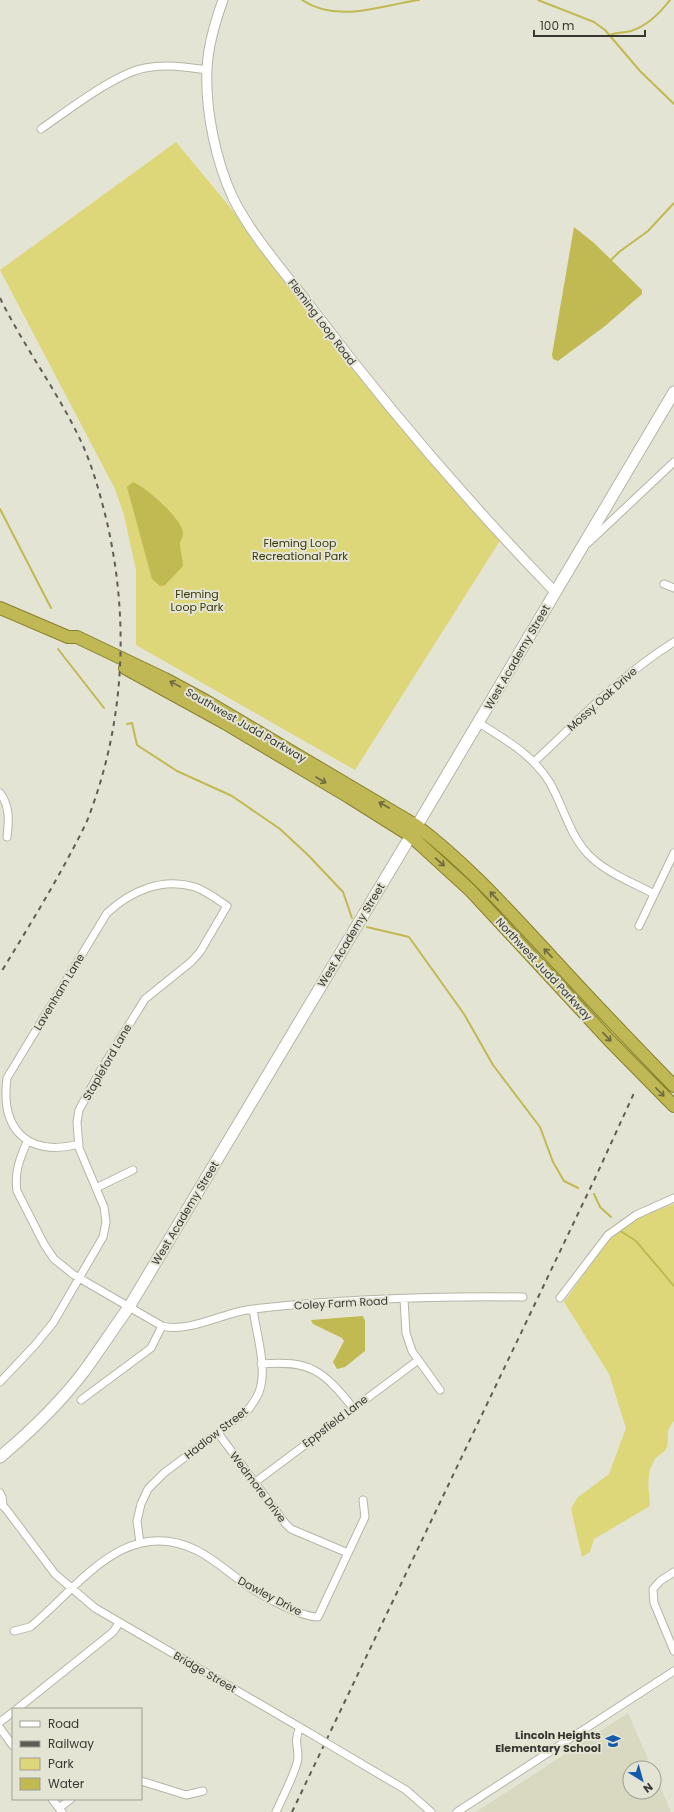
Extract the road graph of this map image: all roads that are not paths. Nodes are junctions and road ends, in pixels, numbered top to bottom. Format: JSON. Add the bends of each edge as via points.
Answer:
{"nodes":[{"id":1,"x":223,"y":0,"type":"edge"},
{"id":2,"x":207,"y":70,"type":"junction"},
{"id":3,"x":41,"y":129,"type":"dead end"},
{"id":4,"x":674,"y":392,"type":"edge"},
{"id":5,"x":674,"y":462,"type":"edge"},
{"id":6,"x":581,"y":550,"type":"junction"},
{"id":7,"x":664,"y":584,"type":"dead end"},
{"id":8,"x":674,"y":588,"type":"edge"},
{"id":9,"x":555,"y":592,"type":"junction"},
{"id":10,"x":0,"y":608,"type":"edge"},
{"id":11,"x":68,"y":637,"type":"junction"},
{"id":12,"x":674,"y":642,"type":"edge"},
{"id":13,"x":478,"y":723,"type":"junction"},
{"id":14,"x":534,"y":762,"type":"junction"},
{"id":15,"x":0,"y":793,"type":"edge"},
{"id":16,"x":418,"y":826,"type":"junction"},
{"id":17,"x":411,"y":836,"type":"junction"},
{"id":18,"x":7,"y":837,"type":"dead end"},
{"id":19,"x":674,"y":853,"type":"edge"},
{"id":20,"x":654,"y":894,"type":"junction"},
{"id":21,"x":227,"y":906,"type":"joint"},
{"id":22,"x":639,"y":926,"type":"dead end"},
{"id":23,"x":674,"y":1086,"type":"edge"},
{"id":24,"x":674,"y":1106,"type":"edge"},
{"id":25,"x":27,"y":1142,"type":"junction"},
{"id":26,"x":79,"y":1144,"type":"junction"},
{"id":27,"x":134,"y":1170,"type":"dead end"},
{"id":28,"x":96,"y":1188,"type":"junction"},
{"id":29,"x":674,"y":1198,"type":"edge"},
{"id":30,"x":80,"y":1278,"type":"junction"},
{"id":31,"x":523,"y":1297,"type":"dead end"},
{"id":32,"x":560,"y":1298,"type":"dead end"},
{"id":33,"x":404,"y":1299,"type":"junction"},
{"id":34,"x":129,"y":1307,"type":"junction"},
{"id":35,"x":253,"y":1309,"type":"junction"},
{"id":36,"x":162,"y":1326,"type":"junction"},
{"id":37,"x":418,"y":1361,"type":"junction"},
{"id":38,"x":261,"y":1364,"type":"junction"},
{"id":39,"x":0,"y":1382,"type":"edge"},
{"id":40,"x":440,"y":1390,"type":"dead end"},
{"id":41,"x":80,"y":1400,"type":"dead end"},
{"id":42,"x":353,"y":1408,"type":"junction"},
{"id":43,"x":218,"y":1434,"type":"junction"},
{"id":44,"x":0,"y":1457,"type":"edge"},
{"id":45,"x":254,"y":1482,"type":"junction"},
{"id":46,"x":0,"y":1494,"type":"edge"},
{"id":47,"x":363,"y":1500,"type":"dead end"},
{"id":48,"x":2,"y":1504,"type":"edge"},
{"id":49,"x":140,"y":1543,"type":"junction"},
{"id":50,"x":348,"y":1552,"type":"junction"},
{"id":51,"x":674,"y":1572,"type":"edge"},
{"id":52,"x":71,"y":1589,"type":"junction"},
{"id":53,"x":119,"y":1623,"type":"junction"},
{"id":54,"x":14,"y":1631,"type":"dead end"},
{"id":55,"x":674,"y":1651,"type":"edge"},
{"id":56,"x":674,"y":1671,"type":"edge"},
{"id":57,"x":18,"y":1708,"type":"edge"},
{"id":58,"x":12,"y":1713,"type":"edge"},
{"id":59,"x":0,"y":1722,"type":"edge"},
{"id":60,"x":300,"y":1727,"type":"junction"},
{"id":61,"x":0,"y":1728,"type":"edge"},
{"id":62,"x":12,"y":1745,"type":"edge"},
{"id":63,"x":142,"y":1781,"type":"edge"},
{"id":64,"x":203,"y":1791,"type":"dead end"},
{"id":65,"x":53,"y":1800,"type":"edge"},
{"id":66,"x":70,"y":1800,"type":"edge"},
{"id":67,"x":61,"y":1810,"type":"edge"},
{"id":68,"x":276,"y":1812,"type":"edge"},
{"id":69,"x":432,"y":1812,"type":"edge"},
{"id":70,"x":457,"y":1812,"type":"edge"}],
"edges":[{"from":1,"to":2,"type":"street","name":"Fleming Loop Road","via":[[211,42]]},
{"from":2,"to":3,"type":"street","via":[[178,66],[144,68],[112,82]]},
{"from":2,"to":9,"type":"street","name":"Fleming Loop Road","via":[[209,113],[215,143],[233,198],[245,218],[347,355],[393,411]]},
{"from":4,"to":6,"type":"main road","name":"West Academy Street"},
{"from":5,"to":6,"type":"street"},
{"from":6,"to":9,"type":"main road","name":"West Academy Street"},
{"from":7,"to":8,"type":"street"},
{"from":9,"to":13,"type":"main road","name":"West Academy Street"},
{"from":10,"to":11,"type":"highway","name":"Southwest Judd Parkway"},
{"from":16,"to":11,"type":"highway","name":"Southwest Judd Parkway","one_way":true,"via":[[206,701],[116,655],[77,638]]},
{"from":11,"to":17,"type":"highway","name":"Southwest Judd Parkway","one_way":true,"via":[[225,723]]},
{"from":12,"to":14,"type":"street","name":"Mossy Oak Drive","via":[[647,659],[613,688]]},
{"from":13,"to":14,"type":"street","via":[[518,748]]},
{"from":13,"to":16,"type":"main road","name":"West Academy Street"},
{"from":14,"to":20,"type":"street","via":[[549,782],[576,839],[586,852],[598,864]]},
{"from":15,"to":18,"type":"street","via":[[5,799],[8,814]]},
{"from":16,"to":17,"type":"main road","name":"West Academy Street"},
{"from":23,"to":16,"type":"highway","name":"Northwest Judd Parkway","one_way":true,"via":[[486,887]]},
{"from":17,"to":24,"type":"highway","name":"Northwest Judd Parkway","one_way":true,"via":[[470,890]]},
{"from":17,"to":34,"type":"main road","name":"West Academy Street"},
{"from":19,"to":20,"type":"street"},
{"from":20,"to":22,"type":"street"},
{"from":21,"to":25,"type":"street","name":"Lavenham Lane","via":[[196,888],[181,884],[164,884],[135,892],[108,913],[7,1078],[4,1110],[16,1132]]},
{"from":21,"to":26,"type":"street","name":"Stapleford Lane","via":[[200,952],[145,999],[136,1011],[85,1097],[77,1122]]},
{"from":25,"to":26,"type":"street","via":[[55,1148]]},
{"from":25,"to":30,"type":"street","name":"Coley Farm Road","via":[[16,1172],[17,1191],[54,1259]]},
{"from":26,"to":28,"type":"street","name":"Stapleford Lane"},
{"from":27,"to":28,"type":"street"},
{"from":28,"to":30,"type":"street","name":"Stapleford Lane","via":[[104,1207],[106,1222],[103,1237]]},
{"from":29,"to":32,"type":"street","via":[[636,1215],[608,1235]]},
{"from":30,"to":34,"type":"street","name":"Coley Farm Road"},
{"from":30,"to":39,"type":"street","name":"Stapleford Lane","via":[[53,1323]]},
{"from":31,"to":33,"type":"street","name":"Coley Farm Road"},
{"from":33,"to":35,"type":"street","name":"Coley Farm Road"},
{"from":33,"to":37,"type":"street","via":[[408,1341]]},
{"from":34,"to":36,"type":"street","name":"Coley Farm Road"},
{"from":34,"to":44,"type":"main road","name":"West Academy Street","via":[[85,1370],[58,1402]]},
{"from":35,"to":36,"type":"street","name":"Coley Farm Road","via":[[230,1313],[190,1326]]},
{"from":35,"to":38,"type":"street","name":"Hadlow Street"},
{"from":36,"to":41,"type":"street","via":[[152,1348]]},
{"from":37,"to":40,"type":"street"},
{"from":37,"to":42,"type":"street","name":"Eppsfield Lane"},
{"from":38,"to":42,"type":"street","via":[[286,1362],[308,1367],[333,1383]]},
{"from":38,"to":43,"type":"street","name":"Hadlow Street","via":[[260,1388],[256,1398],[248,1410]]},
{"from":42,"to":45,"type":"street","name":"Eppsfield Lane"},
{"from":43,"to":45,"type":"street","name":"Wedmore Drive"},
{"from":43,"to":49,"type":"street","name":"Hadlow Street","via":[[164,1473],[148,1488],[137,1521]]},
{"from":45,"to":50,"type":"street","name":"Wedmore Drive","via":[[291,1529]]},
{"from":46,"to":48,"type":"street","name":"Bridge Street"},
{"from":47,"to":50,"type":"street","name":"Dawley Drive","via":[[365,1516]]},
{"from":48,"to":52,"type":"street","name":"Bridge Street","via":[[45,1561]]},
{"from":49,"to":50,"type":"street","name":"Dawley Drive","via":[[172,1543],[195,1550],[258,1593],[311,1617],[318,1617]]},
{"from":49,"to":52,"type":"street","name":"Dawley Drive","via":[[103,1560]]},
{"from":51,"to":55,"type":"street","via":[[653,1589],[654,1603]]},
{"from":52,"to":53,"type":"street","name":"Bridge Street"},
{"from":52,"to":54,"type":"street","name":"Dawley Drive","via":[[30,1627]]},
{"from":53,"to":57,"type":"street","via":[[113,1632]]},
{"from":53,"to":60,"type":"street","name":"Bridge Street"},
{"from":56,"to":70,"type":"street"},
{"from":58,"to":59,"type":"street"},
{"from":60,"to":68,"type":"street","via":[[295,1741],[297,1762]]},
{"from":60,"to":69,"type":"street","name":"Bridge Street","bridge":true,"via":[[406,1790]]},
{"from":61,"to":62,"type":"street"},
{"from":63,"to":64,"type":"street","via":[[186,1795]]},
{"from":65,"to":67,"type":"street"},
{"from":66,"to":67,"type":"street"}]}
